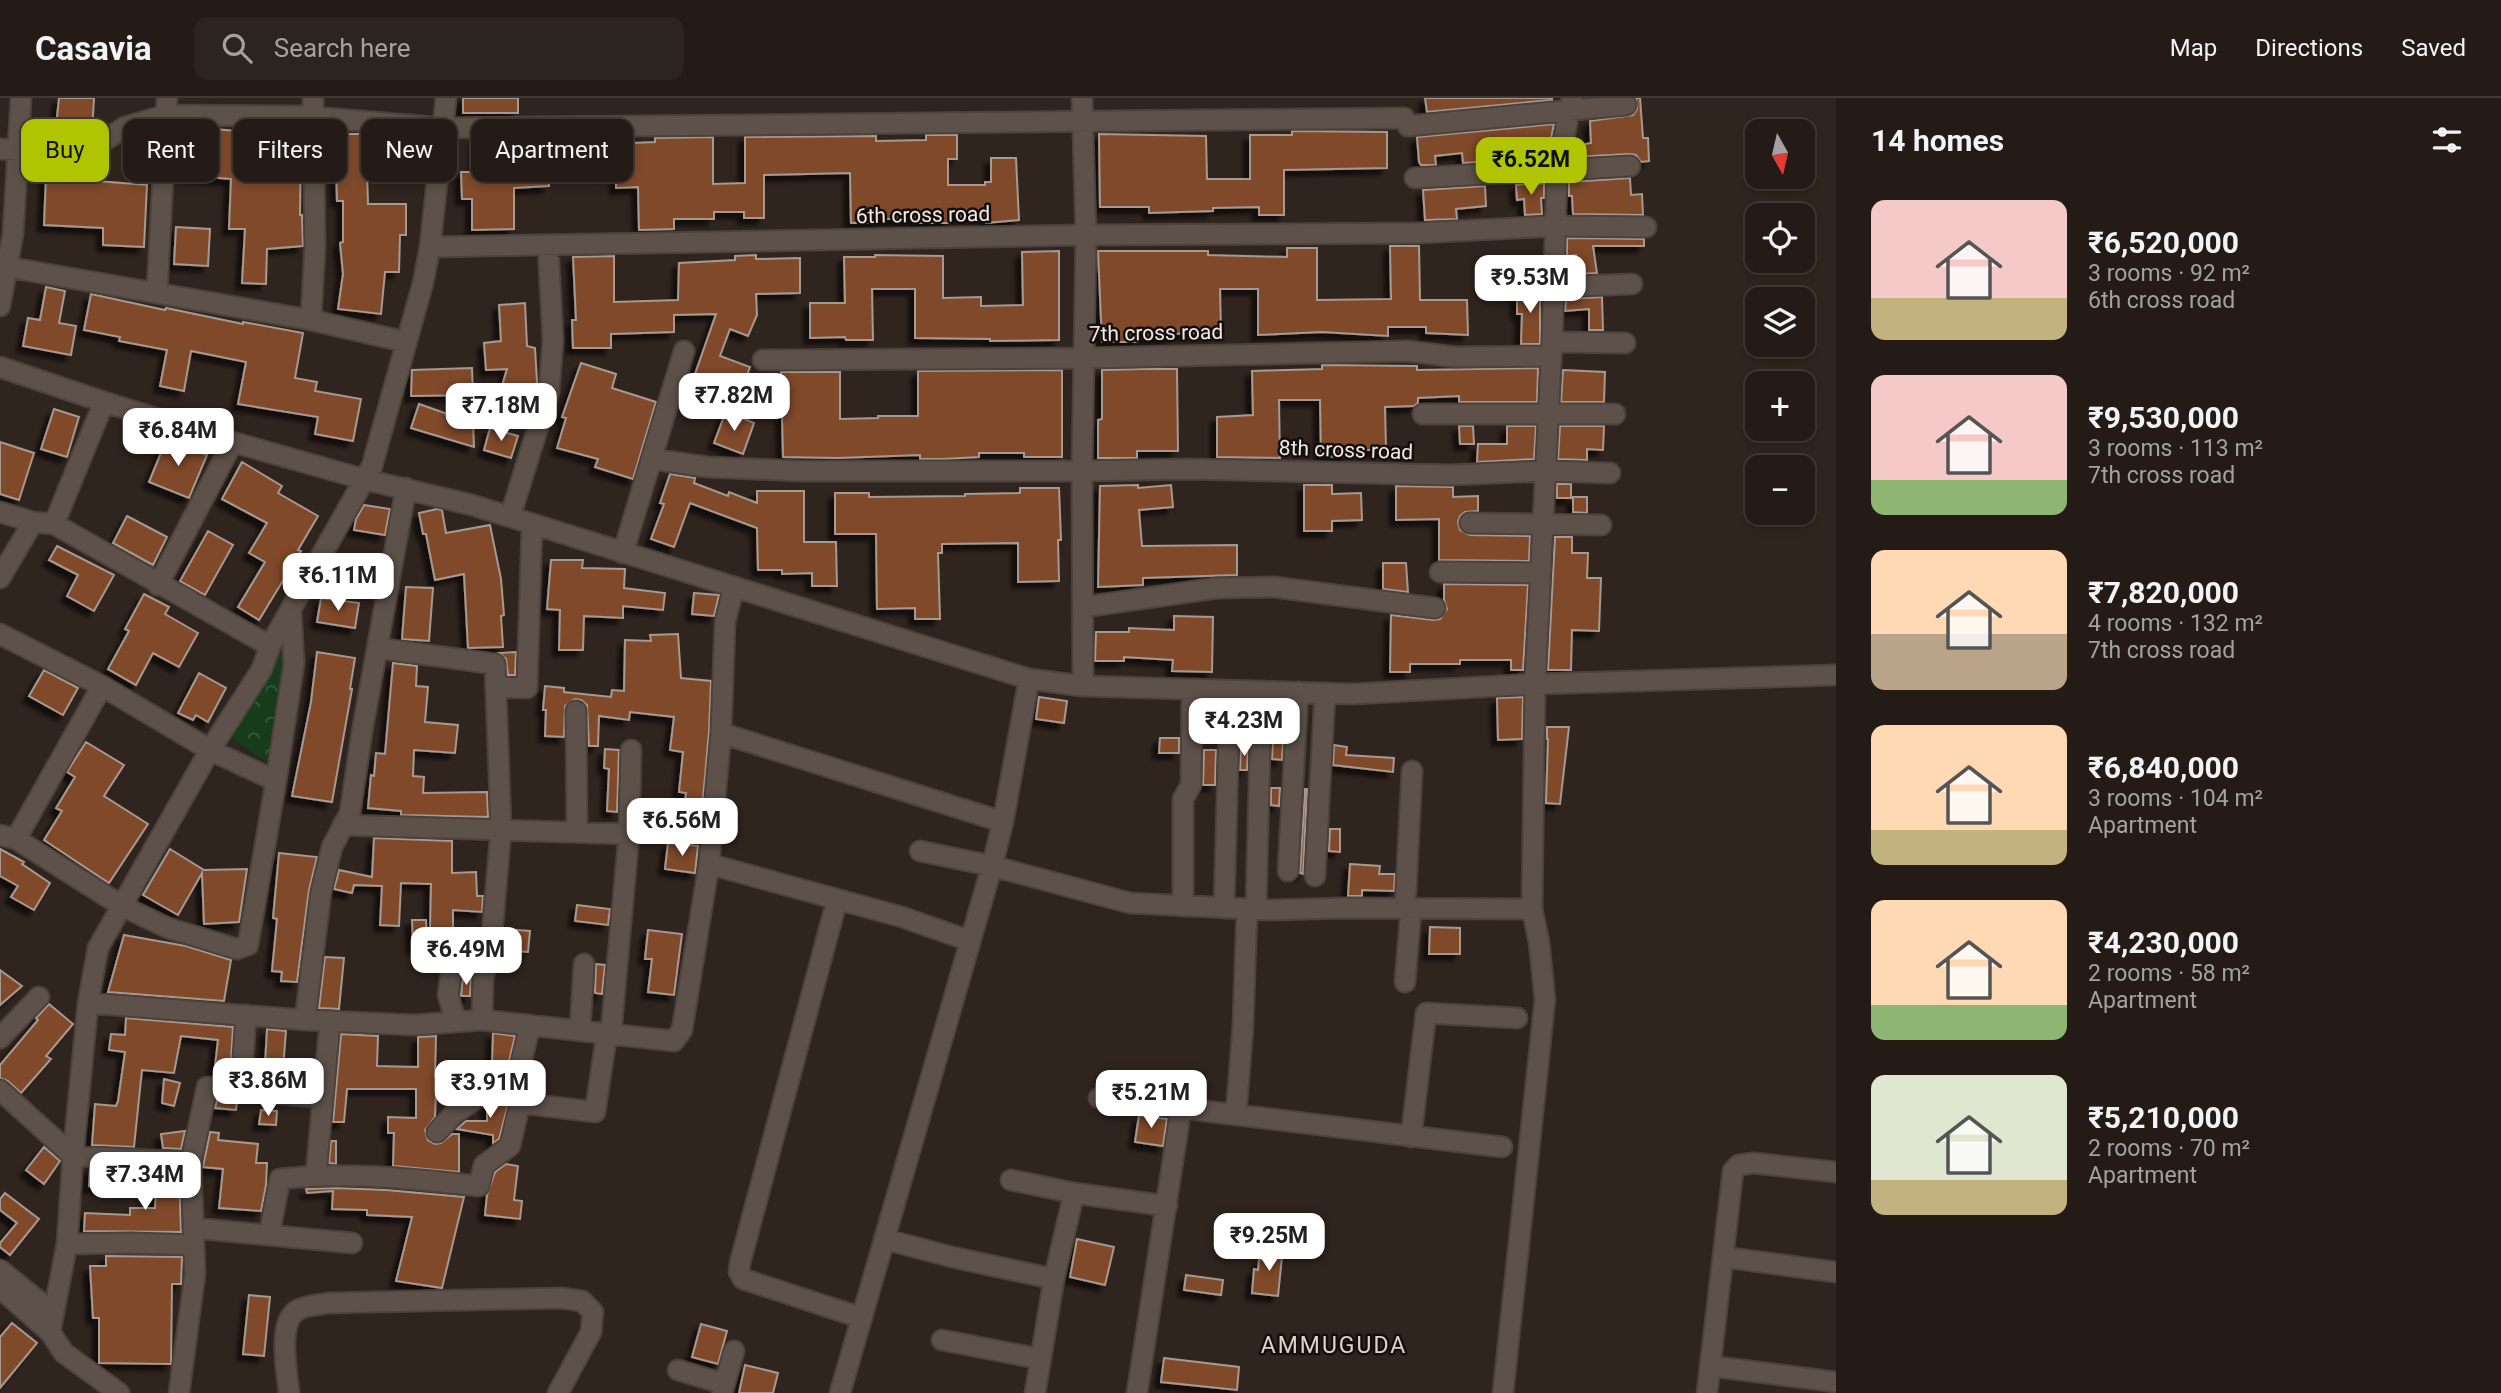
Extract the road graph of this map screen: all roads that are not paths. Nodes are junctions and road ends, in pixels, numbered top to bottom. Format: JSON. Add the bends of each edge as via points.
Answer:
{"nodes":[{"id":1,"x":21,"y":98,"type":"edge"},
{"id":2,"x":446,"y":98,"type":"edge"},
{"id":3,"x":1082,"y":98,"type":"edge"},
{"id":4,"x":1570,"y":104,"type":"edge"},
{"id":5,"x":1626,"y":105,"type":"dead end"},
{"id":6,"x":167,"y":107,"type":"edge"},
{"id":7,"x":313,"y":108,"type":"edge"},
{"id":8,"x":385,"y":119,"type":"edge"},
{"id":9,"x":445,"y":119,"type":"edge"},
{"id":10,"x":1082,"y":120,"type":"junction"},
{"id":11,"x":457,"y":128,"type":"edge"},
{"id":12,"x":9,"y":150,"type":"edge"},
{"id":13,"x":1630,"y":166,"type":"dead end"},
{"id":14,"x":1557,"y":171,"type":"junction"},
{"id":15,"x":1415,"y":178,"type":"dead end"},
{"id":16,"x":438,"y":182,"type":"edge"},
{"id":17,"x":1556,"y":226,"type":"junction"},
{"id":18,"x":1646,"y":226,"type":"dead end"},
{"id":19,"x":1086,"y":235,"type":"junction"},
{"id":20,"x":548,"y":246,"type":"junction"},
{"id":21,"x":430,"y":247,"type":"junction"},
{"id":22,"x":7,"y":267,"type":"junction"},
{"id":23,"x":1632,"y":284,"type":"dead end"},
{"id":24,"x":1552,"y":287,"type":"junction"},
{"id":25,"x":157,"y":293,"type":"junction"},
{"id":26,"x":0,"y":306,"type":"edge"},
{"id":27,"x":311,"y":320,"type":"junction"},
{"id":28,"x":406,"y":342,"type":"junction"},
{"id":29,"x":1625,"y":343,"type":"dead end"},
{"id":30,"x":1551,"y":349,"type":"junction"},
{"id":31,"x":684,"y":351,"type":"dead end"},
{"id":32,"x":1085,"y":358,"type":"junction"},
{"id":33,"x":763,"y":360,"type":"dead end"},
{"id":34,"x":0,"y":367,"type":"edge"},
{"id":35,"x":104,"y":402,"type":"junction"},
{"id":36,"x":1547,"y":413,"type":"junction"},
{"id":37,"x":1423,"y":414,"type":"dead end"},
{"id":38,"x":1615,"y":414,"type":"dead end"},
{"id":39,"x":229,"y":440,"type":"junction"},
{"id":40,"x":652,"y":459,"type":"junction"},
{"id":41,"x":1082,"y":471,"type":"junction"},
{"id":42,"x":1546,"y":471,"type":"junction"},
{"id":43,"x":1609,"y":473,"type":"dead end"},
{"id":44,"x":363,"y":479,"type":"junction"},
{"id":45,"x":406,"y":488,"type":"junction"},
{"id":46,"x":0,"y":512,"type":"edge"},
{"id":47,"x":509,"y":517,"type":"junction"},
{"id":48,"x":33,"y":522,"type":"junction"},
{"id":49,"x":1470,"y":523,"type":"dead end"},
{"id":50,"x":54,"y":524,"type":"junction"},
{"id":51,"x":532,"y":524,"type":"junction"},
{"id":52,"x":1541,"y":524,"type":"junction"},
{"id":53,"x":1601,"y":525,"type":"dead end"},
{"id":54,"x":623,"y":553,"type":"junction"},
{"id":55,"x":1440,"y":572,"type":"dead end"},
{"id":56,"x":1539,"y":573,"type":"junction"},
{"id":57,"x":0,"y":578,"type":"edge"},
{"id":58,"x":158,"y":585,"type":"junction"},
{"id":59,"x":734,"y":587,"type":"junction"},
{"id":60,"x":1084,"y":607,"type":"junction"},
{"id":61,"x":1435,"y":608,"type":"dead end"},
{"id":62,"x":291,"y":610,"type":"junction"},
{"id":63,"x":0,"y":634,"type":"edge"},
{"id":64,"x":270,"y":646,"type":"junction"},
{"id":65,"x":377,"y":648,"type":"junction"},
{"id":66,"x":1836,"y":675,"type":"edge"},
{"id":67,"x":1029,"y":679,"type":"junction"},
{"id":68,"x":1535,"y":684,"type":"junction"},
{"id":69,"x":102,"y":686,"type":"junction"},
{"id":70,"x":1083,"y":686,"type":"junction"},
{"id":71,"x":496,"y":687,"type":"junction"},
{"id":72,"x":1192,"y":689,"type":"junction"},
{"id":73,"x":1230,"y":690,"type":"junction"},
{"id":74,"x":1263,"y":691,"type":"junction"},
{"id":75,"x":1298,"y":692,"type":"junction"},
{"id":76,"x":1325,"y":693,"type":"junction"},
{"id":77,"x":576,"y":711,"type":"dead end"},
{"id":78,"x":721,"y":733,"type":"junction"},
{"id":79,"x":210,"y":750,"type":"junction"},
{"id":80,"x":631,"y":750,"type":"dead end"},
{"id":81,"x":1412,"y":771,"type":"dead end"},
{"id":82,"x":276,"y":781,"type":"junction"},
{"id":83,"x":1003,"y":822,"type":"junction"},
{"id":84,"x":344,"y":825,"type":"junction"},
{"id":85,"x":500,"y":829,"type":"junction"},
{"id":86,"x":578,"y":831,"type":"junction"},
{"id":87,"x":629,"y":834,"type":"junction"},
{"id":88,"x":8,"y":837,"type":"edge"},
{"id":89,"x":920,"y":850,"type":"dead end"},
{"id":90,"x":709,"y":864,"type":"junction"},
{"id":91,"x":992,"y":866,"type":"junction"},
{"id":92,"x":1288,"y":871,"type":"dead end"},
{"id":93,"x":1315,"y":876,"type":"dead end"},
{"id":94,"x":837,"y":900,"type":"junction"},
{"id":95,"x":122,"y":906,"type":"junction"},
{"id":96,"x":1183,"y":906,"type":"junction"},
{"id":97,"x":1224,"y":908,"type":"junction"},
{"id":98,"x":1251,"y":909,"type":"junction"},
{"id":99,"x":1408,"y":909,"type":"junction"},
{"id":100,"x":1532,"y":909,"type":"junction"},
{"id":101,"x":450,"y":940,"type":"dead end"},
{"id":102,"x":970,"y":941,"type":"junction"},
{"id":103,"x":584,"y":964,"type":"dead end"},
{"id":104,"x":1405,"y":982,"type":"dead end"},
{"id":105,"x":39,"y":997,"type":"dead end"},
{"id":106,"x":88,"y":1003,"type":"junction"},
{"id":107,"x":246,"y":1015,"type":"junction"},
{"id":108,"x":1517,"y":1018,"type":"dead end"},
{"id":109,"x":305,"y":1020,"type":"junction"},
{"id":110,"x":482,"y":1020,"type":"junction"},
{"id":111,"x":330,"y":1021,"type":"junction"},
{"id":112,"x":456,"y":1022,"type":"junction"},
{"id":113,"x":530,"y":1025,"type":"junction"},
{"id":114,"x":580,"y":1030,"type":"junction"},
{"id":115,"x":609,"y":1033,"type":"junction"},
{"id":116,"x":0,"y":1038,"type":"edge"},
{"id":117,"x":241,"y":1089,"type":"junction"},
{"id":118,"x":0,"y":1090,"type":"edge"},
{"id":119,"x":322,"y":1098,"type":"junction"},
{"id":120,"x":1099,"y":1098,"type":"dead end"},
{"id":121,"x":1188,"y":1109,"type":"junction"},
{"id":122,"x":1236,"y":1114,"type":"junction"},
{"id":123,"x":437,"y":1132,"type":"dead end"},
{"id":124,"x":1411,"y":1137,"type":"junction"},
{"id":125,"x":1502,"y":1147,"type":"dead end"},
{"id":126,"x":72,"y":1156,"type":"junction"},
{"id":127,"x":191,"y":1162,"type":"junction"},
{"id":128,"x":1836,"y":1172,"type":"edge"},
{"id":129,"x":316,"y":1175,"type":"junction"},
{"id":130,"x":1011,"y":1180,"type":"dead end"},
{"id":131,"x":1074,"y":1193,"type":"junction"},
{"id":132,"x":1167,"y":1206,"type":"junction"},
{"id":133,"x":268,"y":1235,"type":"junction"},
{"id":134,"x":193,"y":1237,"type":"junction"},
{"id":135,"x":884,"y":1239,"type":"junction"},
{"id":136,"x":352,"y":1243,"type":"dead end"},
{"id":137,"x":66,"y":1244,"type":"junction"},
{"id":138,"x":1723,"y":1257,"type":"junction"},
{"id":139,"x":0,"y":1270,"type":"edge"},
{"id":140,"x":1836,"y":1272,"type":"edge"},
{"id":141,"x":1054,"y":1279,"type":"junction"},
{"id":142,"x":0,"y":1288,"type":"edge"},
{"id":143,"x":862,"y":1318,"type":"junction"},
{"id":144,"x":51,"y":1322,"type":"junction"},
{"id":145,"x":942,"y":1340,"type":"dead end"},
{"id":146,"x":734,"y":1351,"type":"dead end"},
{"id":147,"x":1041,"y":1359,"type":"junction"},
{"id":148,"x":1710,"y":1366,"type":"junction"},
{"id":149,"x":678,"y":1370,"type":"dead end"},
{"id":150,"x":1836,"y":1382,"type":"edge"},
{"id":151,"x":723,"y":1389,"type":"edge"},
{"id":152,"x":119,"y":1393,"type":"edge"},
{"id":153,"x":179,"y":1393,"type":"edge"},
{"id":154,"x":289,"y":1393,"type":"edge"},
{"id":155,"x":558,"y":1393,"type":"edge"},
{"id":156,"x":840,"y":1393,"type":"edge"},
{"id":157,"x":1035,"y":1393,"type":"edge"},
{"id":158,"x":1136,"y":1393,"type":"edge"},
{"id":159,"x":1503,"y":1393,"type":"edge"},
{"id":160,"x":1706,"y":1393,"type":"edge"}],
"edges":[{"from":1,"to":12,"type":"street"},
{"from":2,"to":9,"type":"street"},
{"from":3,"to":10,"type":"street"},
{"from":4,"to":5,"type":"street"},
{"from":4,"to":10,"type":"street","via":[[1408,126],[1404,117]]},
{"from":4,"to":14,"type":"street"},
{"from":6,"to":7,"type":"street"},
{"from":6,"to":12,"type":"street","via":[[82,155]]},
{"from":6,"to":25,"type":"street"},
{"from":7,"to":8,"type":"street"},
{"from":7,"to":27,"type":"street"},
{"from":10,"to":11,"type":"street"},
{"from":10,"to":19,"type":"street"},
{"from":12,"to":22,"type":"street","via":[[13,234]]},
{"from":13,"to":14,"type":"street"},
{"from":14,"to":15,"type":"street"},
{"from":14,"to":17,"type":"street"},
{"from":16,"to":21,"type":"street"},
{"from":17,"to":18,"type":"street"},
{"from":17,"to":19,"type":"street","name":"6th cross road","via":[[1417,233]]},
{"from":17,"to":24,"type":"street"},
{"from":19,"to":20,"type":"street","name":"6th cross road"},
{"from":19,"to":32,"type":"street"},
{"from":20,"to":21,"type":"street","name":"6th cross road"},
{"from":20,"to":47,"type":"street","via":[[553,340],[549,392]]},
{"from":21,"to":28,"type":"street"},
{"from":22,"to":25,"type":"street"},
{"from":22,"to":26,"type":"street"},
{"from":23,"to":24,"type":"street"},
{"from":24,"to":30,"type":"street"},
{"from":25,"to":27,"type":"street"},
{"from":27,"to":28,"type":"street"},
{"from":28,"to":44,"type":"street","via":[[372,466]]},
{"from":29,"to":30,"type":"street","name":"7th cross road"},
{"from":30,"to":32,"type":"street","name":"7th cross road","via":[[1455,357],[1408,351]]},
{"from":30,"to":36,"type":"street"},
{"from":31,"to":40,"type":"street"},
{"from":32,"to":33,"type":"street","name":"7th cross road"},
{"from":32,"to":41,"type":"street"},
{"from":34,"to":35,"type":"street"},
{"from":35,"to":39,"type":"street"},
{"from":35,"to":50,"type":"street"},
{"from":36,"to":37,"type":"street"},
{"from":36,"to":38,"type":"street"},
{"from":36,"to":42,"type":"street"},
{"from":39,"to":44,"type":"street"},
{"from":39,"to":58,"type":"street","via":[[228,451]]},
{"from":40,"to":41,"type":"street","name":"8th cross road","via":[[745,470]]},
{"from":40,"to":54,"type":"street"},
{"from":41,"to":42,"type":"street","name":"8th cross road","via":[[1450,475]]},
{"from":41,"to":60,"type":"street"},
{"from":42,"to":43,"type":"street","name":"8th cross road"},
{"from":42,"to":52,"type":"street"},
{"from":44,"to":45,"type":"street"},
{"from":44,"to":62,"type":"street"},
{"from":45,"to":47,"type":"street"},
{"from":45,"to":65,"type":"street"},
{"from":46,"to":48,"type":"street"},
{"from":47,"to":51,"type":"street"},
{"from":48,"to":50,"type":"street"},
{"from":48,"to":57,"type":"street"},
{"from":49,"to":52,"type":"street"},
{"from":50,"to":58,"type":"street"},
{"from":51,"to":54,"type":"street"},
{"from":51,"to":71,"type":"street","via":[[527,688]]},
{"from":52,"to":53,"type":"street"},
{"from":52,"to":56,"type":"street"},
{"from":54,"to":59,"type":"street"},
{"from":55,"to":56,"type":"street"},
{"from":56,"to":68,"type":"street"},
{"from":58,"to":64,"type":"street"},
{"from":59,"to":67,"type":"street"},
{"from":59,"to":78,"type":"street","via":[[725,622]]},
{"from":60,"to":61,"type":"street","via":[[1217,588],[1274,587]]},
{"from":60,"to":70,"type":"street"},
{"from":62,"to":64,"type":"street"},
{"from":62,"to":82,"type":"street","via":[[293,663]]},
{"from":63,"to":69,"type":"street"},
{"from":64,"to":79,"type":"street","via":[[262,669]]},
{"from":65,"to":71,"type":"street","via":[[495,664]]},
{"from":65,"to":84,"type":"street","via":[[350,813]]},
{"from":66,"to":68,"type":"street"},
{"from":67,"to":70,"type":"street"},
{"from":67,"to":83,"type":"street"},
{"from":68,"to":76,"type":"street"},
{"from":68,"to":100,"type":"street"},
{"from":69,"to":79,"type":"street"},
{"from":69,"to":88,"type":"street"},
{"from":70,"to":72,"type":"street"},
{"from":71,"to":85,"type":"street"},
{"from":72,"to":73,"type":"street"},
{"from":72,"to":96,"type":"street","via":[[1192,785],[1183,799]]},
{"from":73,"to":74,"type":"street"},
{"from":73,"to":97,"type":"street"},
{"from":74,"to":75,"type":"street"},
{"from":74,"to":98,"type":"street"},
{"from":75,"to":76,"type":"street"},
{"from":75,"to":92,"type":"street"},
{"from":76,"to":93,"type":"street"},
{"from":77,"to":86,"type":"street"},
{"from":78,"to":83,"type":"street"},
{"from":78,"to":90,"type":"street"},
{"from":79,"to":82,"type":"street"},
{"from":79,"to":95,"type":"street"},
{"from":80,"to":87,"type":"street"},
{"from":81,"to":99,"type":"street"},
{"from":82,"to":95,"type":"street","via":[[248,944],[237,949],[168,928]]},
{"from":83,"to":91,"type":"street"},
{"from":84,"to":85,"type":"street"},
{"from":84,"to":109,"type":"street","via":[[332,847],[321,892]]},
{"from":85,"to":86,"type":"street"},
{"from":85,"to":110,"type":"street"},
{"from":86,"to":87,"type":"street"},
{"from":87,"to":115,"type":"street"},
{"from":88,"to":95,"type":"street"},
{"from":89,"to":91,"type":"street"},
{"from":90,"to":94,"type":"street"},
{"from":90,"to":115,"type":"street","via":[[682,1030],[674,1041]]},
{"from":91,"to":96,"type":"street","via":[[1130,904]]},
{"from":91,"to":102,"type":"street"},
{"from":94,"to":102,"type":"street"},
{"from":94,"to":143,"type":"street","via":[[739,1272],[743,1279]]},
{"from":95,"to":106,"type":"street","via":[[98,947]]},
{"from":96,"to":97,"type":"street"},
{"from":97,"to":98,"type":"street"},
{"from":98,"to":99,"type":"street"},
{"from":98,"to":122,"type":"street"},
{"from":99,"to":100,"type":"street"},
{"from":99,"to":104,"type":"street"},
{"from":100,"to":159,"type":"street","via":[[1545,999]]},
{"from":101,"to":112,"type":"street","via":[[449,995]]},
{"from":102,"to":135,"type":"street"},
{"from":103,"to":114,"type":"street"},
{"from":105,"to":116,"type":"street"},
{"from":106,"to":107,"type":"street"},
{"from":106,"to":126,"type":"street"},
{"from":107,"to":109,"type":"street"},
{"from":107,"to":117,"type":"street"},
{"from":108,"to":124,"type":"street","via":[[1426,1013]]},
{"from":109,"to":111,"type":"street"},
{"from":110,"to":112,"type":"street"},
{"from":110,"to":113,"type":"street"},
{"from":111,"to":112,"type":"street"},
{"from":111,"to":119,"type":"street"},
{"from":113,"to":114,"type":"street"},
{"from":113,"to":123,"type":"street","via":[[520,1068],[454,1114]]},
{"from":114,"to":115,"type":"street"},
{"from":115,"to":129,"type":"street","via":[[595,1112],[520,1103],[510,1146],[484,1165],[479,1186]]},
{"from":117,"to":119,"type":"street"},
{"from":117,"to":127,"type":"street","via":[[207,1087]]},
{"from":118,"to":126,"type":"street"},
{"from":119,"to":129,"type":"street"},
{"from":120,"to":121,"type":"street"},
{"from":121,"to":122,"type":"street"},
{"from":121,"to":132,"type":"street","via":[[1180,1115]]},
{"from":122,"to":124,"type":"street"},
{"from":124,"to":125,"type":"street"},
{"from":126,"to":127,"type":"street"},
{"from":126,"to":137,"type":"street"},
{"from":127,"to":134,"type":"street"},
{"from":128,"to":138,"type":"street","via":[[1739,1165],[1733,1171]]},
{"from":129,"to":133,"type":"street","via":[[280,1180]]},
{"from":130,"to":131,"type":"street"},
{"from":131,"to":132,"type":"street"},
{"from":131,"to":141,"type":"street"},
{"from":132,"to":158,"type":"street"},
{"from":133,"to":134,"type":"street"},
{"from":133,"to":136,"type":"street"},
{"from":134,"to":137,"type":"street"},
{"from":134,"to":153,"type":"street","via":[[195,1275]]},
{"from":135,"to":141,"type":"street"},
{"from":135,"to":143,"type":"street"},
{"from":137,"to":144,"type":"street"},
{"from":138,"to":140,"type":"street"},
{"from":138,"to":148,"type":"street"},
{"from":139,"to":144,"type":"street"},
{"from":141,"to":147,"type":"street"},
{"from":142,"to":144,"type":"street"},
{"from":143,"to":156,"type":"street"},
{"from":144,"to":152,"type":"street","via":[[64,1353]]},
{"from":145,"to":147,"type":"street"},
{"from":146,"to":151,"type":"street"},
{"from":147,"to":157,"type":"street"},
{"from":148,"to":150,"type":"street"},
{"from":148,"to":160,"type":"street"},
{"from":149,"to":151,"type":"street"},
{"from":154,"to":155,"type":"street","via":[[287,1322],[298,1309],[328,1303],[582,1301],[593,1312],[591,1332]]}]}
